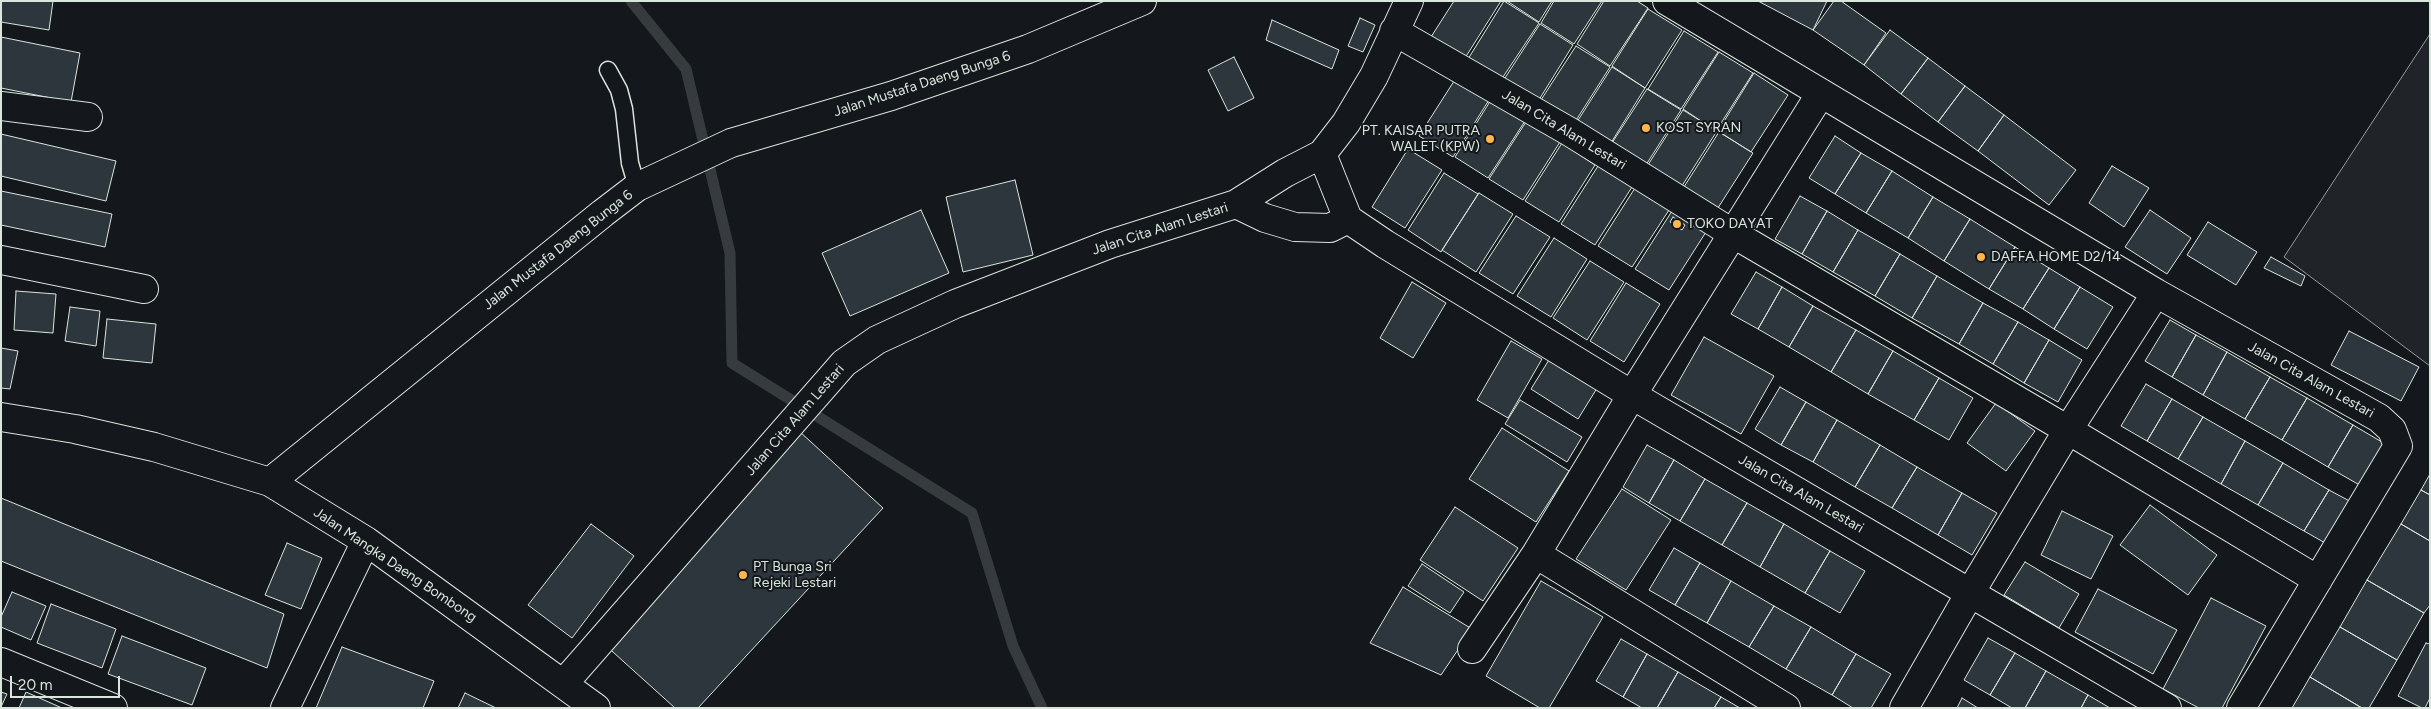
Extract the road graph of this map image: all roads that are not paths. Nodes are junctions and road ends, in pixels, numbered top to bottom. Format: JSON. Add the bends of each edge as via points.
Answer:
{"nodes":[{"id":1,"x":1142,"y":1,"type":"edge"},
{"id":2,"x":1409,"y":1,"type":"edge"},
{"id":3,"x":1667,"y":1,"type":"edge"},
{"id":4,"x":1394,"y":31,"type":"junction"},
{"id":5,"x":608,"y":70,"type":"dead end"},
{"id":6,"x":1821,"y":93,"type":"junction"},
{"id":7,"x":1,"y":106,"type":"edge"},
{"id":8,"x":88,"y":117,"type":"dead end"},
{"id":9,"x":1322,"y":154,"type":"junction"},
{"id":10,"x":638,"y":187,"type":"junction"},
{"id":11,"x":1236,"y":204,"type":"junction"},
{"id":12,"x":1348,"y":219,"type":"junction"},
{"id":13,"x":1732,"y":233,"type":"junction"},
{"id":14,"x":1,"y":260,"type":"edge"},
{"id":15,"x":144,"y":289,"type":"dead end"},
{"id":16,"x":2156,"y":293,"type":"junction"},
{"id":17,"x":1632,"y":395,"type":"junction"},
{"id":18,"x":1,"y":417,"type":"edge"},
{"id":19,"x":2068,"y":430,"type":"junction"},
{"id":20,"x":270,"y":482,"type":"junction"},
{"id":21,"x":366,"y":541,"type":"junction"},
{"id":22,"x":1536,"y":554,"type":"junction"},
{"id":23,"x":2318,"y":580,"type":"junction"},
{"id":24,"x":1970,"y":593,"type":"junction"},
{"id":25,"x":1472,"y":649,"type":"dead end"},
{"id":26,"x":1,"y":662,"type":"edge"},
{"id":27,"x":564,"y":683,"type":"junction"},
{"id":28,"x":98,"y":705,"type":"edge"},
{"id":29,"x":286,"y":708,"type":"edge"},
{"id":30,"x":596,"y":708,"type":"edge"},
{"id":31,"x":1786,"y":708,"type":"edge"},
{"id":32,"x":1904,"y":708,"type":"edge"},
{"id":33,"x":2167,"y":708,"type":"edge"},
{"id":34,"x":2241,"y":708,"type":"edge"}],
"edges":[{"from":1,"to":10,"type":"street","name":"Jalan Mustafa Daeng Bunga 6","via":[[1019,52],[891,96],[731,143]]},
{"from":2,"to":4,"type":"street","name":"Jalan Cita Alam Lestari"},
{"from":3,"to":6,"type":"street","name":"Jalan Cita Alam Lestari"},
{"from":4,"to":9,"type":"street","name":"Jalan Cita Alam Lestari","via":[[1374,76],[1346,123]]},
{"from":4,"to":13,"type":"street","name":"Jalan Cita Alam Lestari","via":[[1570,132]]},
{"from":5,"to":10,"type":"lane","via":[[619,90],[624,109],[630,164]]},
{"from":6,"to":13,"type":"street"},
{"from":6,"to":16,"type":"street","name":"Jalan Cita Alam Lestari"},
{"from":7,"to":8,"type":"street"},
{"from":9,"to":11,"type":"street","name":"Jalan Cita Alam Lestari","via":[[1285,172]]},
{"from":9,"to":12,"type":"street"},
{"from":10,"to":20,"type":"street","name":"Jalan Mustafa Daeng Bunga 6"},
{"from":11,"to":12,"type":"street","name":"Jalan Cita Alam Lestari","via":[[1265,218],[1295,227],[1330,228]]},
{"from":11,"to":27,"type":"street","name":"Jalan Cita Alam Lestari","via":[[1110,244],[955,304],[877,340],[844,363]]},
{"from":12,"to":17,"type":"street","name":"Jalan Cita Alam Lestari"},
{"from":13,"to":17,"type":"street"},
{"from":13,"to":19,"type":"street","name":"Jalan Cita Alam Lestari"},
{"from":14,"to":15,"type":"street"},
{"from":16,"to":19,"type":"street"},
{"from":16,"to":23,"type":"street","name":"Jalan Cita Alam Lestari","via":[[2379,418],[2392,430],[2398,446]]},
{"from":17,"to":22,"type":"street"},
{"from":17,"to":24,"type":"street","name":"Jalan Cita Alam Lestari"},
{"from":18,"to":20,"type":"street","name":"Jalan Mangka Daeng Bombong","via":[[76,429],[145,445]]},
{"from":19,"to":23,"type":"street","name":"Jalan Cita Alam Lestari"},
{"from":19,"to":24,"type":"street"},
{"from":20,"to":21,"type":"street","name":"Jalan Mangka Daeng Bombong"},
{"from":21,"to":27,"type":"street","name":"Jalan Mangka Daeng Bombong"},
{"from":21,"to":29,"type":"street"},
{"from":22,"to":25,"type":"street"},
{"from":22,"to":31,"type":"street"},
{"from":23,"to":34,"type":"street","name":"Jalan Cita Alam Lestari"},
{"from":24,"to":32,"type":"street"},
{"from":24,"to":33,"type":"street","name":"Jalan Cita Alam Lestari"},
{"from":26,"to":28,"type":"street"},
{"from":27,"to":30,"type":"street","name":"Jalan Mangka Daeng Bombong"}]}
